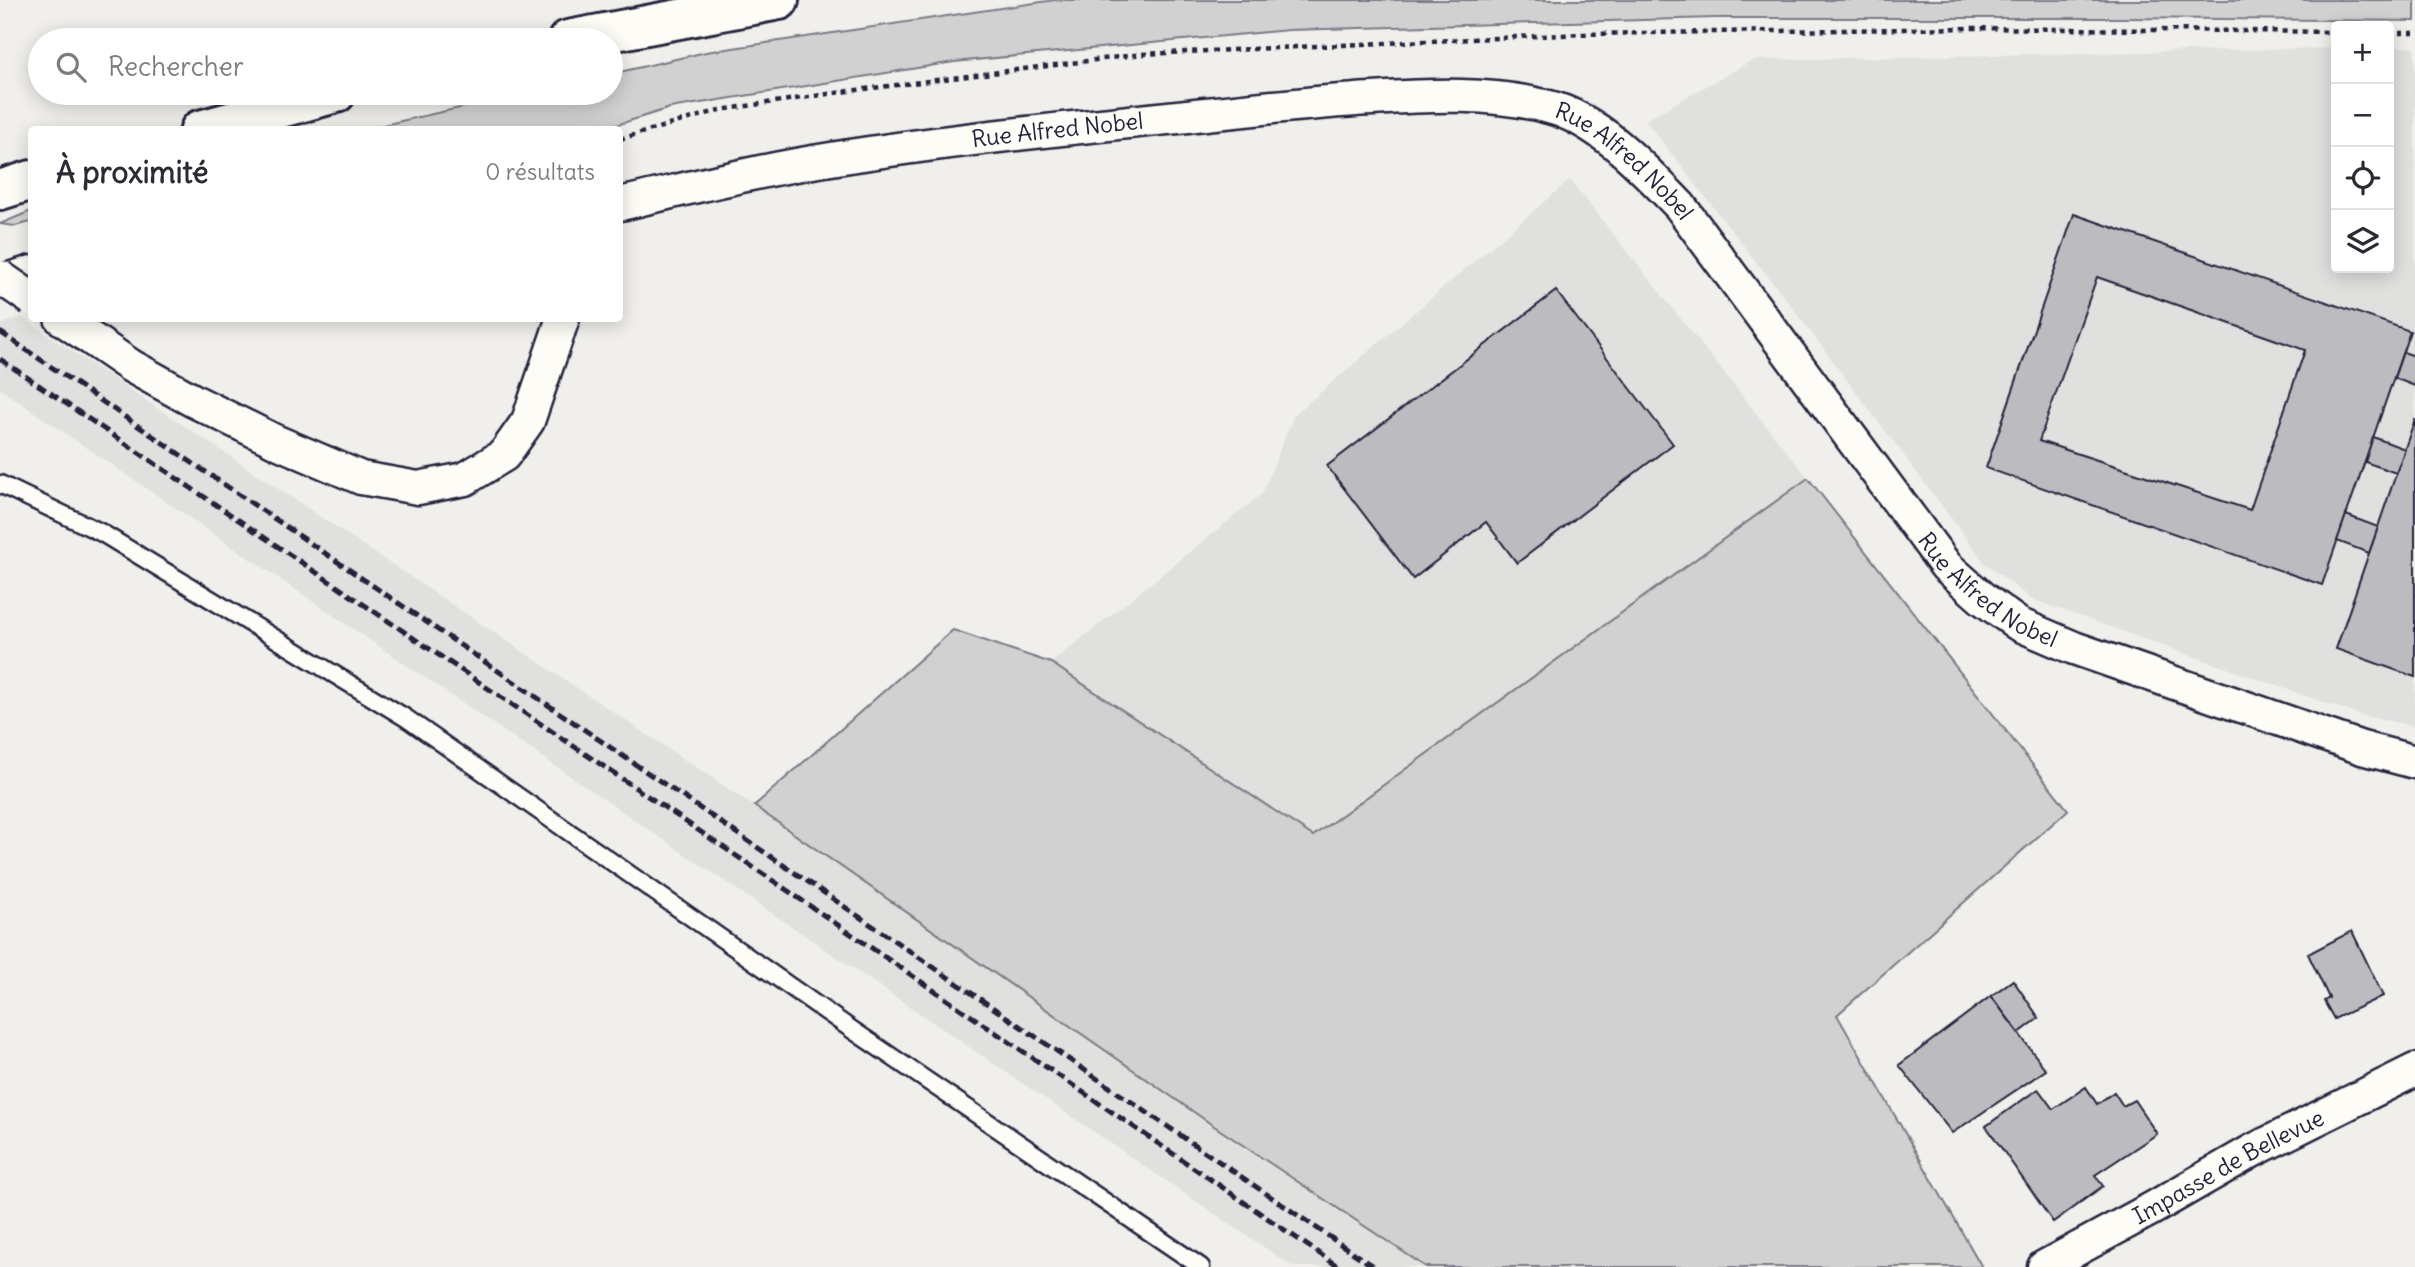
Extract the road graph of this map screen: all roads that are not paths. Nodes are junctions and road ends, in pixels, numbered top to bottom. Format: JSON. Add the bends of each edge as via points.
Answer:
{"nodes":[{"id":1,"x":779,"y":0,"type":"edge"},
{"id":2,"x":623,"y":30,"type":"edge"},
{"id":3,"x":292,"y":105,"type":"edge"},
{"id":4,"x":216,"y":126,"type":"edge"},
{"id":5,"x":28,"y":181,"type":"edge"},
{"id":6,"x":0,"y":190,"type":"edge"},
{"id":7,"x":623,"y":203,"type":"edge"},
{"id":8,"x":28,"y":273,"type":"edge"},
{"id":9,"x":0,"y":280,"type":"edge"},
{"id":10,"x":28,"y":297,"type":"edge"},
{"id":11,"x":67,"y":322,"type":"edge"},
{"id":12,"x":562,"y":322,"type":"edge"},
{"id":13,"x":0,"y":484,"type":"edge"},
{"id":14,"x":2415,"y":762,"type":"edge"},
{"id":15,"x":2415,"y":1070,"type":"edge"},
{"id":16,"x":1201,"y":1267,"type":"edge"},
{"id":17,"x":2044,"y":1267,"type":"edge"}],
"edges":[{"from":1,"to":2,"type":"main road"},
{"from":3,"to":4,"type":"main road"},
{"from":5,"to":6,"type":"main road"},
{"from":7,"to":14,"type":"street","name":"Rue Alfred Nobel","via":[[832,159],[1284,105],[1426,95],[1494,96],[1552,108],[1597,129],[1681,206],[1946,566],[1982,598],[2018,624],[2074,648],[2362,748]]},
{"from":8,"to":9,"type":"street"},
{"from":9,"to":10,"type":"street","bridge":true},
{"from":11,"to":12,"type":"street","via":[[131,366],[277,442],[361,478],[418,488],[465,479],[504,455],[528,421]]},
{"from":13,"to":16,"type":"lane","via":[[102,533],[406,718]]},
{"from":15,"to":17,"type":"street","name":"Impasse de Bellevue","via":[[2252,1151]]}]}
